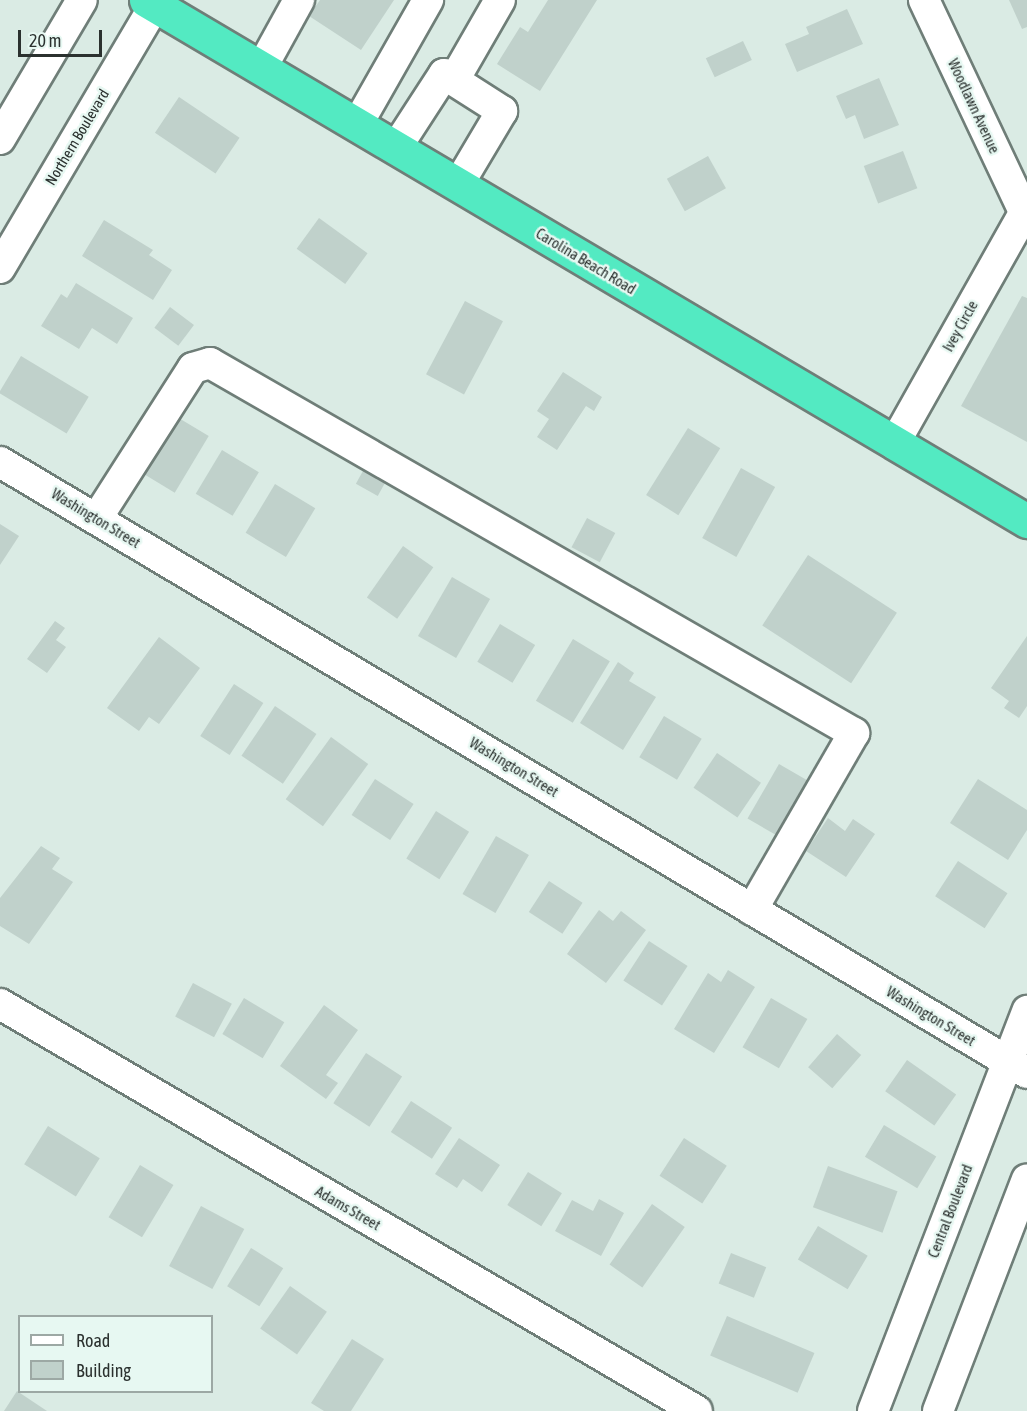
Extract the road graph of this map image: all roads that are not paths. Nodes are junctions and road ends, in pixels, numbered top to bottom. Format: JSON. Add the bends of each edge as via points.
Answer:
{"nodes":[{"id":1,"x":82,"y":0,"type":"edge"},
{"id":2,"x":299,"y":0,"type":"edge"},
{"id":3,"x":428,"y":0,"type":"edge"},
{"id":4,"x":500,"y":0,"type":"edge"},
{"id":5,"x":924,"y":0,"type":"edge"},
{"id":6,"x":150,"y":3,"type":"edge"},
{"id":7,"x":262,"y":67,"type":"junction"},
{"id":8,"x":454,"y":80,"type":"junction"},
{"id":9,"x":357,"y":125,"type":"junction"},
{"id":10,"x":0,"y":139,"type":"edge"},
{"id":11,"x":396,"y":148,"type":"junction"},
{"id":12,"x":458,"y":185,"type":"junction"},
{"id":13,"x":1022,"y":225,"type":"edge"},
{"id":14,"x":0,"y":268,"type":"edge"},
{"id":15,"x":894,"y":444,"type":"junction"},
{"id":16,"x":0,"y":462,"type":"edge"},
{"id":17,"x":97,"y":518,"type":"junction"},
{"id":18,"x":1027,"y":521,"type":"edge"},
{"id":19,"x":752,"y":910,"type":"junction"},
{"id":20,"x":0,"y":1004,"type":"edge"},
{"id":21,"x":1027,"y":1011,"type":"edge"},
{"id":22,"x":1017,"y":1068,"type":"edge"},
{"id":23,"x":1027,"y":1179,"type":"edge"},
{"id":24,"x":697,"y":1411,"type":"edge"},
{"id":25,"x":873,"y":1411,"type":"edge"},
{"id":26,"x":938,"y":1411,"type":"edge"}],
"edges":[{"from":1,"to":10,"type":"street"},
{"from":2,"to":7,"type":"street"},
{"from":3,"to":9,"type":"street"},
{"from":4,"to":8,"type":"street"},
{"from":5,"to":13,"type":"street","name":"Woodlawn Avenue"},
{"from":6,"to":7,"type":"highway","name":"Carolina Beach Road"},
{"from":6,"to":14,"type":"street","name":"Northern Boulevard"},
{"from":7,"to":9,"type":"highway","name":"Carolina Beach Road"},
{"from":8,"to":11,"type":"street","via":[[444,74]]},
{"from":8,"to":12,"type":"street","via":[[502,111]]},
{"from":9,"to":11,"type":"highway","name":"Carolina Beach Road"},
{"from":11,"to":12,"type":"highway","name":"Carolina Beach Road"},
{"from":12,"to":15,"type":"highway","name":"Carolina Beach Road"},
{"from":13,"to":15,"type":"street","name":"Ivey Circle"},
{"from":15,"to":18,"type":"highway","name":"Carolina Beach Road"},
{"from":16,"to":17,"type":"street","name":"Washington Street"},
{"from":17,"to":19,"type":"street","name":"Washington Street"},
{"from":17,"to":19,"type":"street","via":[[193,368],[210,363],[854,733]]},
{"from":19,"to":22,"type":"street","name":"Washington Street"},
{"from":20,"to":24,"type":"street","name":"Adams Street"},
{"from":21,"to":22,"type":"street","name":"Central Boulevard"},
{"from":22,"to":25,"type":"street","name":"Central Boulevard"},
{"from":23,"to":26,"type":"street"}]}
